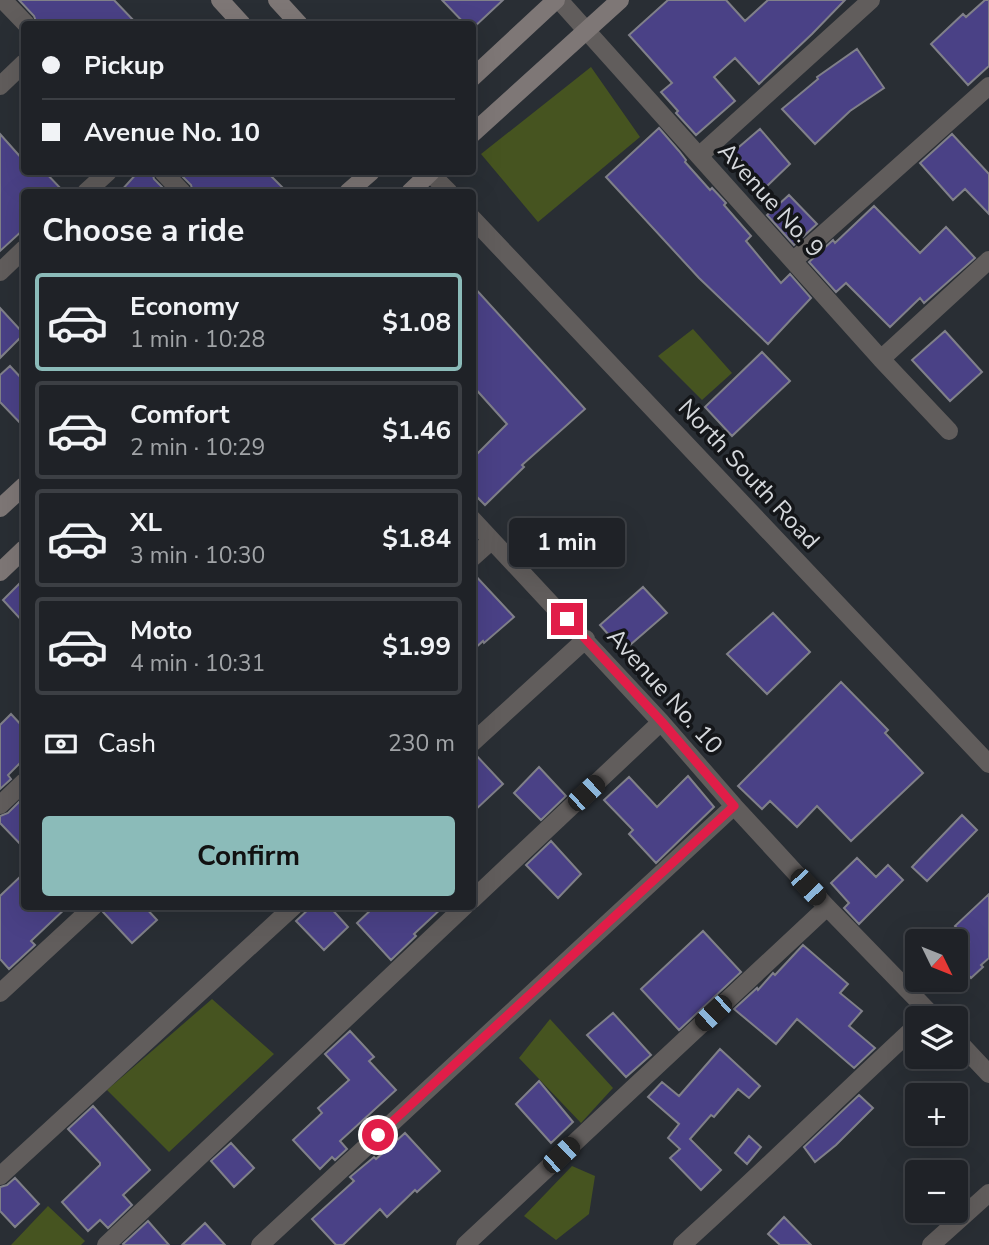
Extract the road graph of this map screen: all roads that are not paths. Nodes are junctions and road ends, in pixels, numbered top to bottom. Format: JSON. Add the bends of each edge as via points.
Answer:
{"nodes":[{"id":1,"x":3,"y":0,"type":"edge"},
{"id":2,"x":220,"y":0,"type":"edge"},
{"id":3,"x":277,"y":0,"type":"edge"},
{"id":4,"x":557,"y":0,"type":"edge"},
{"id":5,"x":620,"y":0,"type":"edge"},
{"id":6,"x":871,"y":0,"type":"edge"},
{"id":7,"x":23,"y":21,"type":"edge"},
{"id":8,"x":239,"y":21,"type":"edge"},
{"id":9,"x":296,"y":21,"type":"edge"},
{"id":10,"x":586,"y":31,"type":"junction"},
{"id":11,"x":21,"y":66,"type":"edge"},
{"id":12,"x":476,"y":74,"type":"edge"},
{"id":13,"x":0,"y":86,"type":"edge"},
{"id":14,"x":989,"y":86,"type":"edge"},
{"id":15,"x":476,"y":130,"type":"edge"},
{"id":16,"x":699,"y":156,"type":"junction"},
{"id":17,"x":105,"y":175,"type":"edge"},
{"id":18,"x":166,"y":175,"type":"edge"},
{"id":19,"x":368,"y":175,"type":"edge"},
{"id":20,"x":428,"y":175,"type":"edge"},
{"id":21,"x":434,"y":175,"type":"edge"},
{"id":22,"x":89,"y":189,"type":"edge"},
{"id":23,"x":178,"y":189,"type":"edge"},
{"id":24,"x":351,"y":189,"type":"edge"},
{"id":25,"x":413,"y":189,"type":"edge"},
{"id":26,"x":446,"y":189,"type":"edge"},
{"id":27,"x":476,"y":222,"type":"edge"},
{"id":28,"x":21,"y":252,"type":"edge"},
{"id":29,"x":989,"y":260,"type":"edge"},
{"id":30,"x":793,"y":261,"type":"junction"},
{"id":31,"x":0,"y":272,"type":"edge"},
{"id":32,"x":881,"y":359,"type":"junction"},
{"id":33,"x":949,"y":431,"type":"dead end"},
{"id":34,"x":21,"y":489,"type":"edge"},
{"id":35,"x":0,"y":508,"type":"edge"},
{"id":36,"x":476,"y":524,"type":"edge"},
{"id":37,"x":491,"y":541,"type":"junction"},
{"id":38,"x":21,"y":553,"type":"edge"},
{"id":39,"x":476,"y":554,"type":"edge"},
{"id":40,"x":0,"y":572,"type":"edge"},
{"id":41,"x":586,"y":639,"type":"junction"},
{"id":42,"x":662,"y":722,"type":"junction"},
{"id":43,"x":476,"y":739,"type":"edge"},
{"id":44,"x":989,"y":764,"type":"edge"},
{"id":45,"x":21,"y":785,"type":"edge"},
{"id":46,"x":0,"y":805,"type":"edge"},
{"id":47,"x":734,"y":806,"type":"junction"},
{"id":48,"x":476,"y":896,"type":"edge"},
{"id":49,"x":827,"y":907,"type":"junction"},
{"id":50,"x":90,"y":910,"type":"edge"},
{"id":51,"x":290,"y":910,"type":"edge"},
{"id":52,"x":461,"y":910,"type":"edge"},
{"id":53,"x":0,"y":993,"type":"edge"},
{"id":54,"x":915,"y":1006,"type":"edge"},
{"id":55,"x":905,"y":1039,"type":"edge"},
{"id":56,"x":968,"y":1052,"type":"edge"},
{"id":57,"x":989,"y":1074,"type":"edge"},
{"id":58,"x":0,"y":1176,"type":"edge"},
{"id":59,"x":989,"y":1193,"type":"edge"},
{"id":60,"x":106,"y":1245,"type":"edge"},
{"id":61,"x":260,"y":1245,"type":"edge"},
{"id":62,"x":465,"y":1245,"type":"edge"},
{"id":63,"x":682,"y":1245,"type":"edge"},
{"id":64,"x":931,"y":1245,"type":"edge"}],
"edges":[{"from":1,"to":7,"type":"street"},
{"from":2,"to":8,"type":"street"},
{"from":3,"to":9,"type":"street"},
{"from":4,"to":10,"type":"street","name":"Avenue No. 9"},
{"from":4,"to":12,"type":"street"},
{"from":5,"to":10,"type":"street"},
{"from":6,"to":16,"type":"street"},
{"from":10,"to":15,"type":"street"},
{"from":10,"to":16,"type":"street","name":"Avenue No. 9"},
{"from":11,"to":13,"type":"street"},
{"from":14,"to":30,"type":"street"},
{"from":16,"to":30,"type":"street","name":"Avenue No. 9"},
{"from":17,"to":22,"type":"street"},
{"from":18,"to":23,"type":"street"},
{"from":19,"to":24,"type":"street"},
{"from":20,"to":25,"type":"street"},
{"from":21,"to":26,"type":"street"},
{"from":27,"to":44,"type":"street","name":"North South Road"},
{"from":28,"to":31,"type":"street"},
{"from":29,"to":32,"type":"street"},
{"from":30,"to":32,"type":"street","name":"Avenue No. 9"},
{"from":32,"to":33,"type":"street","name":"Avenue No. 9"},
{"from":34,"to":35,"type":"street"},
{"from":36,"to":37,"type":"street","name":"Avenue No. 10"},
{"from":37,"to":39,"type":"street"},
{"from":37,"to":41,"type":"street","name":"Avenue No. 10"},
{"from":38,"to":40,"type":"street"},
{"from":41,"to":42,"type":"street","name":"Avenue No. 10"},
{"from":41,"to":43,"type":"street"},
{"from":42,"to":47,"type":"street","name":"Avenue No. 10"},
{"from":42,"to":48,"type":"street"},
{"from":45,"to":46,"type":"street"},
{"from":47,"to":49,"type":"street","name":"Avenue No. 10"},
{"from":47,"to":61,"type":"street"},
{"from":49,"to":54,"type":"street","name":"Avenue No. 10"},
{"from":49,"to":62,"type":"street"},
{"from":50,"to":53,"type":"street"},
{"from":51,"to":58,"type":"street"},
{"from":52,"to":60,"type":"street"},
{"from":55,"to":63,"type":"street"},
{"from":56,"to":57,"type":"street"},
{"from":59,"to":64,"type":"street"}]}
